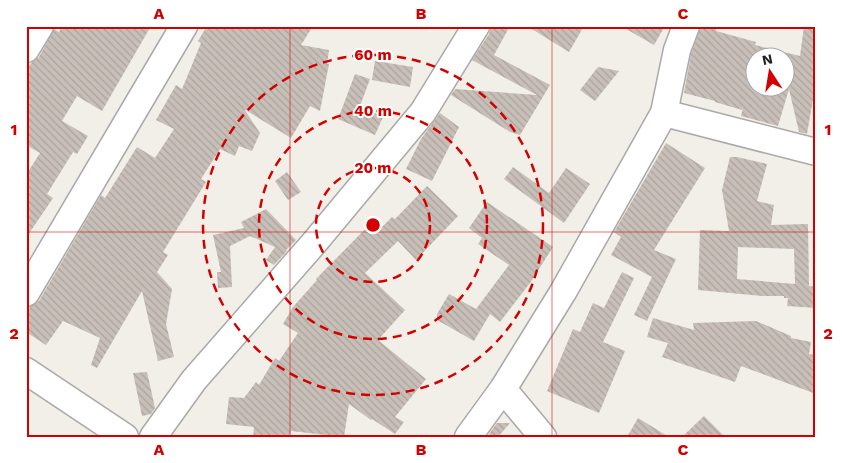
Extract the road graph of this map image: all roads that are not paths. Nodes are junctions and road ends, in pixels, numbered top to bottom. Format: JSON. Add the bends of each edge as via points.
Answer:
{"nodes":[{"id":1,"x":40,"y":26,"type":"edge"},
{"id":2,"x":184,"y":26,"type":"edge"},
{"id":3,"x":476,"y":26,"type":"edge"},
{"id":4,"x":686,"y":26,"type":"edge"},
{"id":5,"x":26,"y":49,"type":"edge"},
{"id":6,"x":664,"y":113,"type":"junction"},
{"id":7,"x":816,"y":152,"type":"edge"},
{"id":8,"x":26,"y":293,"type":"edge"},
{"id":9,"x":26,"y":371,"type":"edge"},
{"id":10,"x":503,"y":389,"type":"junction"},
{"id":11,"x":125,"y":437,"type":"edge"},
{"id":12,"x":153,"y":437,"type":"edge"},
{"id":13,"x":468,"y":437,"type":"edge"},
{"id":14,"x":543,"y":437,"type":"edge"}],
"edges":[{"from":1,"to":5,"type":"street"},
{"from":2,"to":8,"type":"street"},
{"from":3,"to":12,"type":"street","via":[[423,112],[194,380]]},
{"from":4,"to":6,"type":"street","via":[[677,50]]},
{"from":6,"to":7,"type":"street"},
{"from":6,"to":10,"type":"street"},
{"from":9,"to":11,"type":"street"},
{"from":10,"to":13,"type":"street"},
{"from":10,"to":14,"type":"street"}]}
